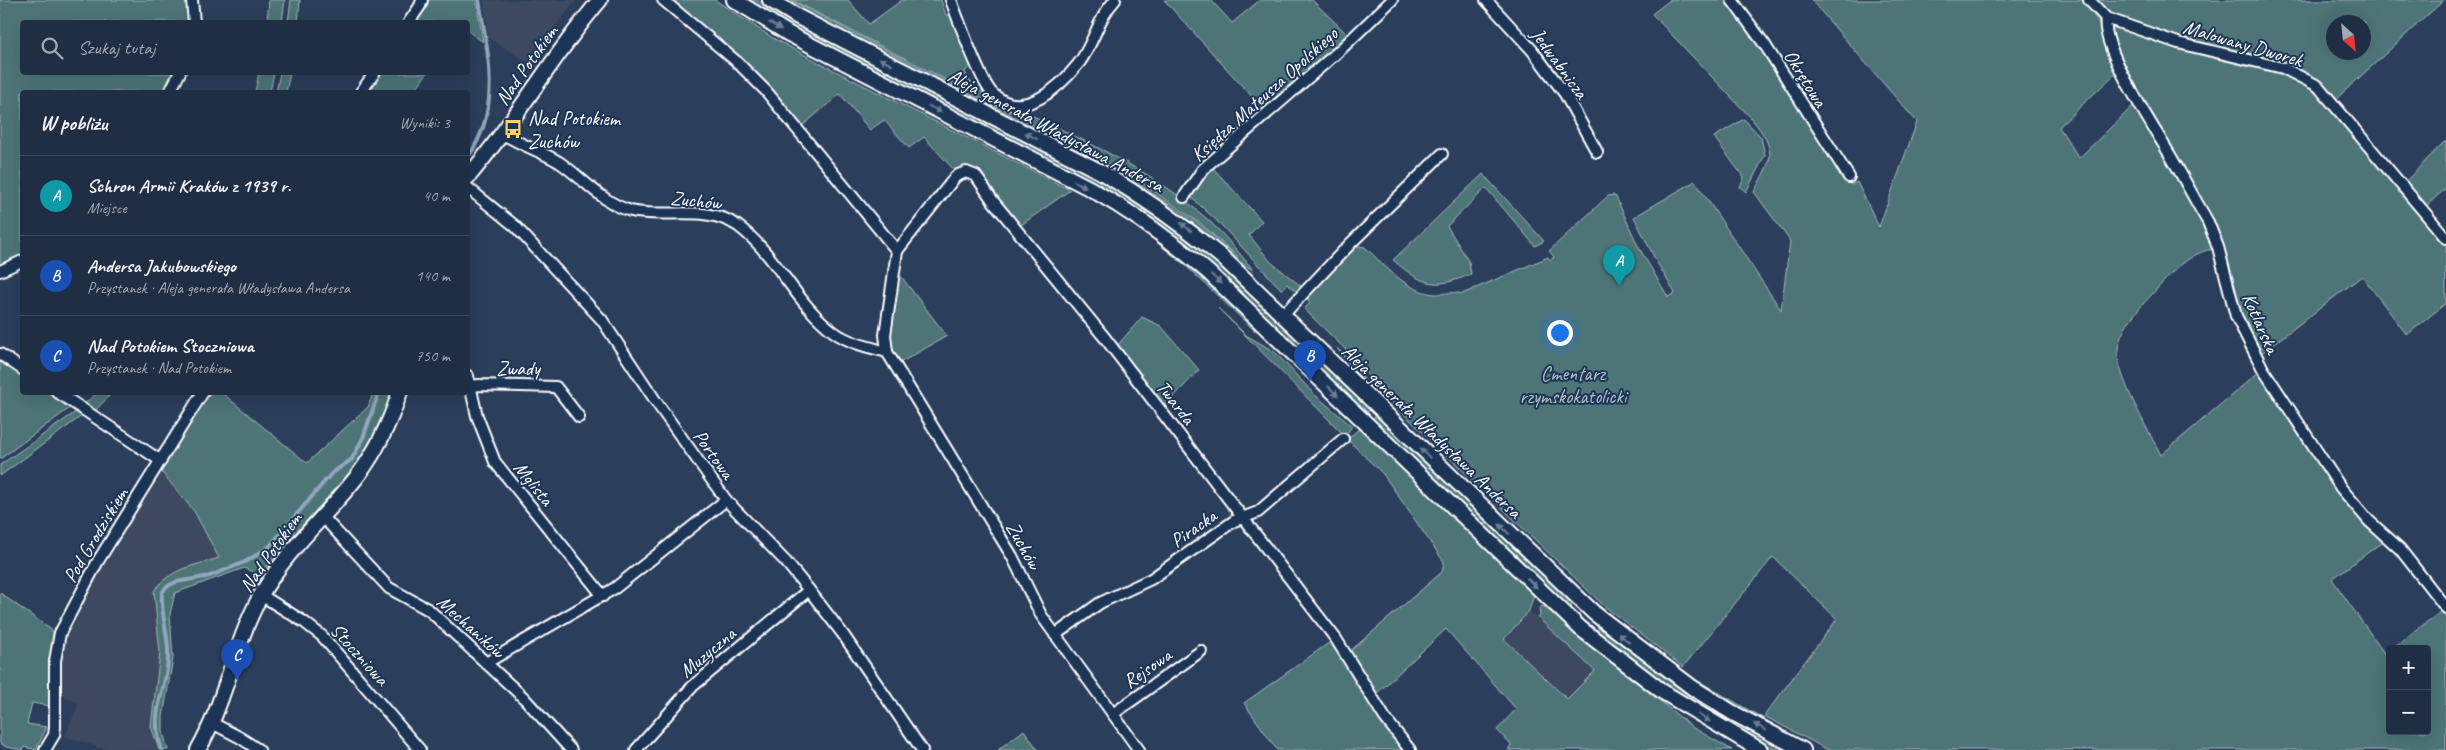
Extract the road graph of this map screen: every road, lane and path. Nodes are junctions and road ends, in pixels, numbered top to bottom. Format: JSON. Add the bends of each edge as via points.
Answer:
{"nodes":[{"id":1,"x":192,"y":0,"type":"edge"},
{"id":2,"x":422,"y":0,"type":"edge"},
{"id":3,"x":600,"y":0,"type":"edge"},
{"id":4,"x":663,"y":0,"type":"edge"},
{"id":5,"x":734,"y":0,"type":"edge"},
{"id":6,"x":770,"y":0,"type":"edge"},
{"id":7,"x":951,"y":0,"type":"edge"},
{"id":8,"x":1115,"y":0,"type":"edge"},
{"id":9,"x":1392,"y":0,"type":"edge"},
{"id":10,"x":1486,"y":0,"type":"edge"},
{"id":11,"x":1732,"y":0,"type":"edge"},
{"id":12,"x":2089,"y":0,"type":"edge"},
{"id":13,"x":2106,"y":18,"type":"junction"},
{"id":14,"x":194,"y":20,"type":"edge"},
{"id":15,"x":410,"y":20,"type":"edge"},
{"id":16,"x":178,"y":75,"type":"edge"},
{"id":17,"x":373,"y":75,"type":"edge"},
{"id":18,"x":171,"y":90,"type":"edge"},
{"id":19,"x":362,"y":90,"type":"edge"},
{"id":20,"x":502,"y":133,"type":"junction"},
{"id":21,"x":1597,"y":152,"type":"dead end"},
{"id":22,"x":1442,"y":154,"type":"dead end"},
{"id":23,"x":470,"y":174,"type":"edge"},
{"id":24,"x":1849,"y":177,"type":"dead end"},
{"id":25,"x":470,"y":190,"type":"edge"},
{"id":26,"x":1184,"y":197,"type":"dead end"},
{"id":27,"x":2446,"y":238,"type":"edge"},
{"id":28,"x":897,"y":251,"type":"junction"},
{"id":29,"x":20,"y":262,"type":"edge"},
{"id":30,"x":0,"y":271,"type":"edge"},
{"id":31,"x":1283,"y":315,"type":"junction"},
{"id":32,"x":887,"y":352,"type":"junction"},
{"id":33,"x":0,"y":354,"type":"edge"},
{"id":34,"x":20,"y":368,"type":"edge"},
{"id":35,"x":470,"y":382,"type":"edge"},
{"id":36,"x":472,"y":387,"type":"junction"},
{"id":37,"x":62,"y":395,"type":"edge"},
{"id":38,"x":201,"y":395,"type":"edge"},
{"id":39,"x":399,"y":395,"type":"edge"},
{"id":40,"x":579,"y":417,"type":"dead end"},
{"id":41,"x":1343,"y":439,"type":"dead end"},
{"id":42,"x":161,"y":461,"type":"junction"},
{"id":43,"x":726,"y":500,"type":"junction"},
{"id":44,"x":321,"y":515,"type":"junction"},
{"id":45,"x":1243,"y":518,"type":"junction"},
{"id":46,"x":809,"y":590,"type":"junction"},
{"id":47,"x":261,"y":595,"type":"junction"},
{"id":48,"x":603,"y":596,"type":"junction"},
{"id":49,"x":2446,"y":608,"type":"edge"},
{"id":50,"x":1055,"y":636,"type":"junction"},
{"id":51,"x":1201,"y":651,"type":"dead end"},
{"id":52,"x":486,"y":663,"type":"junction"},
{"id":53,"x":1113,"y":714,"type":"junction"},
{"id":54,"x":212,"y":723,"type":"junction"},
{"id":55,"x":44,"y":750,"type":"edge"},
{"id":56,"x":198,"y":750,"type":"edge"},
{"id":57,"x":259,"y":750,"type":"edge"},
{"id":58,"x":420,"y":750,"type":"edge"},
{"id":59,"x":571,"y":750,"type":"edge"},
{"id":60,"x":636,"y":750,"type":"edge"},
{"id":61,"x":922,"y":750,"type":"edge"},
{"id":62,"x":1140,"y":750,"type":"edge"},
{"id":63,"x":1410,"y":750,"type":"edge"},
{"id":64,"x":1760,"y":750,"type":"edge"},
{"id":65,"x":1803,"y":750,"type":"edge"}],
"edges":[{"from":1,"to":14,"type":"street"},
{"from":2,"to":15,"type":"street"},
{"from":3,"to":20,"type":"main road","name":"Nad Potokiem"},
{"from":4,"to":28,"type":"street","via":[[736,61],[766,91]]},
{"from":5,"to":64,"type":"main road","name":"Aleja generała Władysława Andersa","one_way":true,"via":[[788,34],[1090,189],[1172,240],[1580,628],[1663,692]]},
{"from":31,"to":6,"type":"main road","name":"Aleja generała Władysława Andersa","one_way":true,"via":[[1223,258],[1146,198]]},
{"from":7,"to":8,"type":"street","via":[[993,94],[1011,104],[1024,105],[1051,92],[1069,74],[1085,53],[1101,18]]},
{"from":9,"to":26,"type":"street","name":"Księdza Mateusza Opolskiego","via":[[1339,51],[1203,169]]},
{"from":10,"to":21,"type":"street","name":"Jedwabnicza","via":[[1532,50],[1565,94]]},
{"from":11,"to":24,"type":"street","name":"Okrętowa"},
{"from":12,"to":13,"type":"street","name":"Malowany Dworek"},
{"from":13,"to":27,"type":"street","name":"Malowany Dworek","via":[[2178,43],[2283,68],[2318,86]]},
{"from":13,"to":49,"type":"street","name":"Kotlarska","via":[[2104,26],[2126,80],[2208,222],[2236,316],[2263,369],[2342,488],[2362,514],[2400,549]]},
{"from":16,"to":18,"type":"street"},
{"from":17,"to":19,"type":"street"},
{"from":20,"to":23,"type":"main road","name":"Nad Potokiem"},
{"from":20,"to":32,"type":"street","name":"Zuchów","via":[[560,163],[619,207],[640,212],[712,215],[730,222],[764,250],[835,333]]},
{"from":22,"to":31,"type":"street"},
{"from":25,"to":43,"type":"street","name":"Portowa","via":[[515,226],[590,306]]},
{"from":28,"to":32,"type":"street","name":"Zuchów","via":[[885,335]]},
{"from":28,"to":45,"type":"street","name":"Twarda","via":[[956,176],[966,172],[976,176]]},
{"from":29,"to":30,"type":"street"},
{"from":65,"to":31,"type":"main road","name":"Aleja generała Władysława Andersa","one_way":true,"via":[[1692,688],[1594,613]]},
{"from":32,"to":50,"type":"street","name":"Zuchów","via":[[1012,556]]},
{"from":33,"to":34,"type":"street"},
{"from":35,"to":36,"type":"street","name":"Mglista"},
{"from":36,"to":40,"type":"street","name":"Zwady","via":[[556,387]]},
{"from":36,"to":48,"type":"street","name":"Mglista","via":[[477,416],[495,462]]},
{"from":37,"to":42,"type":"street"},
{"from":38,"to":42,"type":"street","name":"Pod Grodziskiem"},
{"from":39,"to":44,"type":"main road","name":"Nad Potokiem","via":[[372,454]]},
{"from":41,"to":45,"type":"street","name":"Piracka","via":[[1258,512]]},
{"from":42,"to":55,"type":"street","name":"Pod Grodziskiem","via":[[98,561],[60,633],[55,660],[54,735]]},
{"from":43,"to":46,"type":"street","name":"Portowa"},
{"from":43,"to":48,"type":"street"},
{"from":44,"to":47,"type":"main road","name":"Nad Potokiem","via":[[296,543]]},
{"from":44,"to":52,"type":"street","name":"Mechaników","via":[[388,588],[429,610]]},
{"from":45,"to":50,"type":"street","name":"Piracka","via":[[1151,579],[1100,604]]},
{"from":45,"to":63,"type":"street","name":"Twarda","via":[[1336,639],[1385,718]]},
{"from":46,"to":60,"type":"street","name":"Muzyczna","via":[[693,686]]},
{"from":46,"to":61,"type":"street","name":"Portowa"},
{"from":47,"to":54,"type":"main road","name":"Nad Potokiem"},
{"from":47,"to":58,"type":"street","name":"Stoczniowa","via":[[322,636]]},
{"from":48,"to":52,"type":"street"},
{"from":50,"to":53,"type":"street","name":"Zuchów"},
{"from":51,"to":53,"type":"street","name":"Rejsowa"},
{"from":52,"to":59,"type":"street","name":"Mechaników","via":[[524,698]]},
{"from":53,"to":62,"type":"street","name":"Zuchów"},
{"from":54,"to":56,"type":"main road","name":"Nad Potokiem"},
{"from":54,"to":57,"type":"street"}]}
